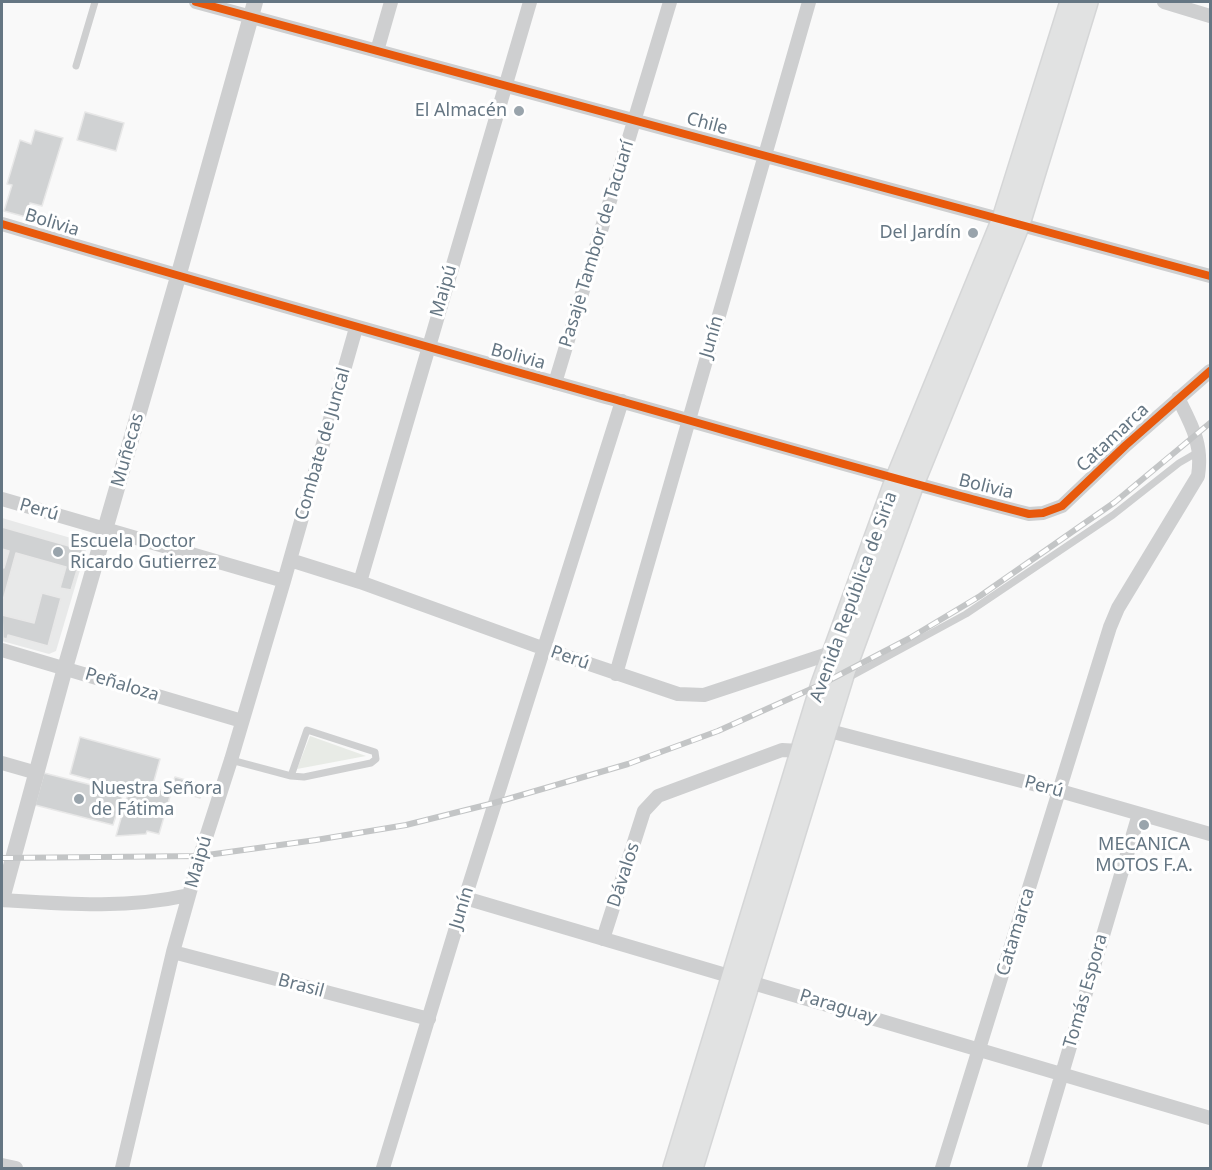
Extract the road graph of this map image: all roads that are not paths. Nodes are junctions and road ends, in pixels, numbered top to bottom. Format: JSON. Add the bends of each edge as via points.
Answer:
{"nodes":[{"id":1,"x":95,"y":2,"type":"edge"},
{"id":2,"x":196,"y":2,"type":"edge"},
{"id":3,"x":391,"y":2,"type":"edge"},
{"id":4,"x":530,"y":2,"type":"edge"},
{"id":5,"x":670,"y":2,"type":"edge"},
{"id":6,"x":809,"y":2,"type":"edge"},
{"id":7,"x":1071,"y":2,"type":"edge"},
{"id":8,"x":1088,"y":2,"type":"edge"},
{"id":9,"x":1164,"y":2,"type":"edge"},
{"id":10,"x":252,"y":9,"type":"edge"},
{"id":11,"x":1210,"y":16,"type":"edge"},
{"id":12,"x":377,"y":51,"type":"junction"},
{"id":13,"x":76,"y":66,"type":"dead end"},
{"id":14,"x":505,"y":84,"type":"junction"},
{"id":15,"x":634,"y":120,"type":"junction"},
{"id":16,"x":764,"y":155,"type":"junction"},
{"id":17,"x":1011,"y":222,"type":"junction"},
{"id":18,"x":2,"y":224,"type":"edge"},
{"id":19,"x":1210,"y":276,"type":"edge"},
{"id":20,"x":178,"y":277,"type":"junction"},
{"id":21,"x":356,"y":328,"type":"junction"},
{"id":22,"x":427,"y":348,"type":"junction"},
{"id":23,"x":1210,"y":371,"type":"edge"},
{"id":24,"x":555,"y":383,"type":"junction"},
{"id":25,"x":1178,"y":398,"type":"junction"},
{"id":26,"x":622,"y":401,"type":"junction"},
{"id":27,"x":688,"y":420,"type":"junction"},
{"id":28,"x":1200,"y":451,"type":"junction"},
{"id":29,"x":904,"y":482,"type":"junction"},
{"id":30,"x":2,"y":500,"type":"edge"},
{"id":31,"x":1029,"y":514,"type":"joint"},
{"id":32,"x":104,"y":529,"type":"junction"},
{"id":33,"x":290,"y":560,"type":"junction"},
{"id":34,"x":284,"y":581,"type":"junction"},
{"id":35,"x":360,"y":582,"type":"junction"},
{"id":36,"x":545,"y":649,"type":"junction"},
{"id":37,"x":844,"y":649,"type":"junction"},
{"id":38,"x":2,"y":650,"type":"edge"},
{"id":39,"x":65,"y":668,"type":"junction"},
{"id":40,"x":616,"y":674,"type":"junction"},
{"id":41,"x":843,"y":681,"type":"junction"},
{"id":42,"x":242,"y":721,"type":"junction"},
{"id":43,"x":818,"y":728,"type":"junction"},
{"id":44,"x":800,"y":751,"type":"junction"},
{"id":45,"x":231,"y":760,"type":"junction"},
{"id":46,"x":2,"y":763,"type":"edge"},
{"id":47,"x":37,"y":773,"type":"junction"},
{"id":48,"x":291,"y":776,"type":"junction"},
{"id":49,"x":1060,"y":791,"type":"junction"},
{"id":50,"x":1139,"y":814,"type":"junction"},
{"id":51,"x":1210,"y":834,"type":"edge"},
{"id":52,"x":189,"y":895,"type":"junction"},
{"id":53,"x":465,"y":898,"type":"junction"},
{"id":54,"x":2,"y":900,"type":"edge"},
{"id":55,"x":603,"y":939,"type":"junction"},
{"id":56,"x":173,"y":952,"type":"junction"},
{"id":57,"x":742,"y":979,"type":"junction"},
{"id":58,"x":429,"y":1019,"type":"junction"},
{"id":59,"x":980,"y":1050,"type":"junction"},
{"id":60,"x":1062,"y":1074,"type":"junction"},
{"id":61,"x":1210,"y":1118,"type":"edge"},
{"id":62,"x":2,"y":1165,"type":"edge"},
{"id":63,"x":16,"y":1168,"type":"edge"},
{"id":64,"x":122,"y":1168,"type":"edge"},
{"id":65,"x":383,"y":1168,"type":"edge"},
{"id":66,"x":674,"y":1168,"type":"edge"},
{"id":67,"x":692,"y":1168,"type":"edge"},
{"id":68,"x":942,"y":1168,"type":"edge"},
{"id":69,"x":1034,"y":1168,"type":"edge"}],
"edges":[{"from":1,"to":13,"type":"lane"},
{"from":2,"to":10,"type":"street","name":"Chile"},
{"from":3,"to":12,"type":"street"},
{"from":4,"to":14,"type":"street","name":"Maipú"},
{"from":5,"to":15,"type":"street","name":"Pasaje Tambor de Tacuarí"},
{"from":6,"to":16,"type":"street","name":"Junín"},
{"from":7,"to":17,"type":"main road","name":"Avenida República de Siria"},
{"from":8,"to":17,"type":"main road","name":"Avenida República de Siria"},
{"from":9,"to":11,"type":"street"},
{"from":10,"to":12,"type":"street","name":"Chile"},
{"from":10,"to":20,"type":"street","name":"Muñecas"},
{"from":12,"to":14,"type":"street","name":"Chile"},
{"from":14,"to":15,"type":"street","name":"Chile"},
{"from":14,"to":22,"type":"street","name":"Maipú"},
{"from":15,"to":16,"type":"street","name":"Chile"},
{"from":15,"to":24,"type":"street","name":"Pasaje Tambor de Tacuarí"},
{"from":16,"to":17,"type":"street","name":"Chile"},
{"from":16,"to":27,"type":"street","name":"Junín"},
{"from":17,"to":19,"type":"street","name":"Chile"},
{"from":17,"to":29,"type":"main road","name":"Avenida República de Siria"},
{"from":18,"to":20,"type":"street","name":"Bolivia"},
{"from":20,"to":21,"type":"street","name":"Bolivia"},
{"from":20,"to":32,"type":"street","name":"Muñecas"},
{"from":21,"to":22,"type":"street","name":"Bolivia"},
{"from":21,"to":33,"type":"street","name":"Combate de Juncal"},
{"from":22,"to":24,"type":"street","name":"Bolivia"},
{"from":22,"to":35,"type":"street","name":"Maipú"},
{"from":23,"to":25,"type":"street","name":"Catamarca"},
{"from":24,"to":26,"type":"street","name":"Bolivia"},
{"from":25,"to":28,"type":"street"},
{"from":25,"to":31,"type":"street","name":"Catamarca","via":[[1062,506]]},
{"from":26,"to":27,"type":"street","name":"Bolivia"},
{"from":26,"to":36,"type":"street"},
{"from":27,"to":29,"type":"street","name":"Bolivia"},
{"from":27,"to":40,"type":"street","name":"Junín"},
{"from":28,"to":41,"type":"lane","via":[[966,614]]},
{"from":28,"to":49,"type":"street","name":"Catamarca","via":[[1198,476],[1110,627]]},
{"from":29,"to":31,"type":"street","name":"Bolivia"},
{"from":29,"to":37,"type":"main road","name":"Avenida República de Siria"},
{"from":30,"to":32,"type":"street","name":"Perú"},
{"from":32,"to":34,"type":"street","name":"Perú"},
{"from":32,"to":39,"type":"street","name":"Muñecas"},
{"from":33,"to":34,"type":"street","name":"Maipú"},
{"from":33,"to":35,"type":"street","name":"Perú"},
{"from":34,"to":42,"type":"street","name":"Maipú"},
{"from":35,"to":36,"type":"street","name":"Perú"},
{"from":36,"to":40,"type":"street","name":"Perú"},
{"from":36,"to":53,"type":"street","name":"Junín"},
{"from":37,"to":40,"type":"street","name":"Perú","via":[[704,695],[678,694]]},
{"from":37,"to":41,"type":"main road","name":"Avenida República de Siria"},
{"from":37,"to":43,"type":"main road","name":"Avenida República de Siria"},
{"from":38,"to":39,"type":"street","name":"Peñaloza"},
{"from":39,"to":42,"type":"street","name":"Peñaloza"},
{"from":39,"to":47,"type":"street","name":"Muñecas"},
{"from":41,"to":43,"type":"main road","name":"Avenida República de Siria"},
{"from":42,"to":45,"type":"street","name":"Maipú"},
{"from":43,"to":44,"type":"main road","name":"Avenida República de Siria"},
{"from":43,"to":49,"type":"street","name":"Perú"},
{"from":43,"to":57,"type":"main road","name":"Avenida República de Siria"},
{"from":44,"to":55,"type":"street","name":"Dávalos","via":[[782,750],[658,796],[644,811]]},
{"from":44,"to":57,"type":"main road","name":"Avenida República de Siria"},
{"from":45,"to":48,"type":"lane"},
{"from":45,"to":52,"type":"street","name":"Maipú"},
{"from":46,"to":47,"type":"street"},
{"from":47,"to":54,"type":"street","name":"Muñecas"},
{"from":48,"to":48,"type":"lane","via":[[304,777],[371,763],[376,759],[375,752],[307,730]]},
{"from":49,"to":50,"type":"street","name":"Perú"},
{"from":49,"to":59,"type":"street","name":"Catamarca"},
{"from":50,"to":51,"type":"street","name":"Perú"},
{"from":50,"to":60,"type":"street","name":"Tomás Espora"},
{"from":52,"to":54,"type":"street","via":[[124,905]]},
{"from":52,"to":56,"type":"street","name":"Maipú"},
{"from":53,"to":55,"type":"street","name":"Paraguay"},
{"from":53,"to":58,"type":"street","name":"Junín"},
{"from":55,"to":57,"type":"street","name":"Paraguay"},
{"from":56,"to":58,"type":"street","name":"Brasil"},
{"from":56,"to":64,"type":"street","name":"Maipú"},
{"from":57,"to":59,"type":"street","name":"Paraguay"},
{"from":57,"to":66,"type":"main road","name":"Avenida República de Siria"},
{"from":57,"to":67,"type":"main road","name":"Avenida República de Siria"},
{"from":58,"to":65,"type":"street","name":"Junín"},
{"from":59,"to":60,"type":"street","name":"Paraguay"},
{"from":59,"to":68,"type":"street","name":"Catamarca"},
{"from":60,"to":61,"type":"street","name":"Paraguay"},
{"from":60,"to":69,"type":"street","name":"Tomás Espora"},
{"from":62,"to":63,"type":"street"}]}
